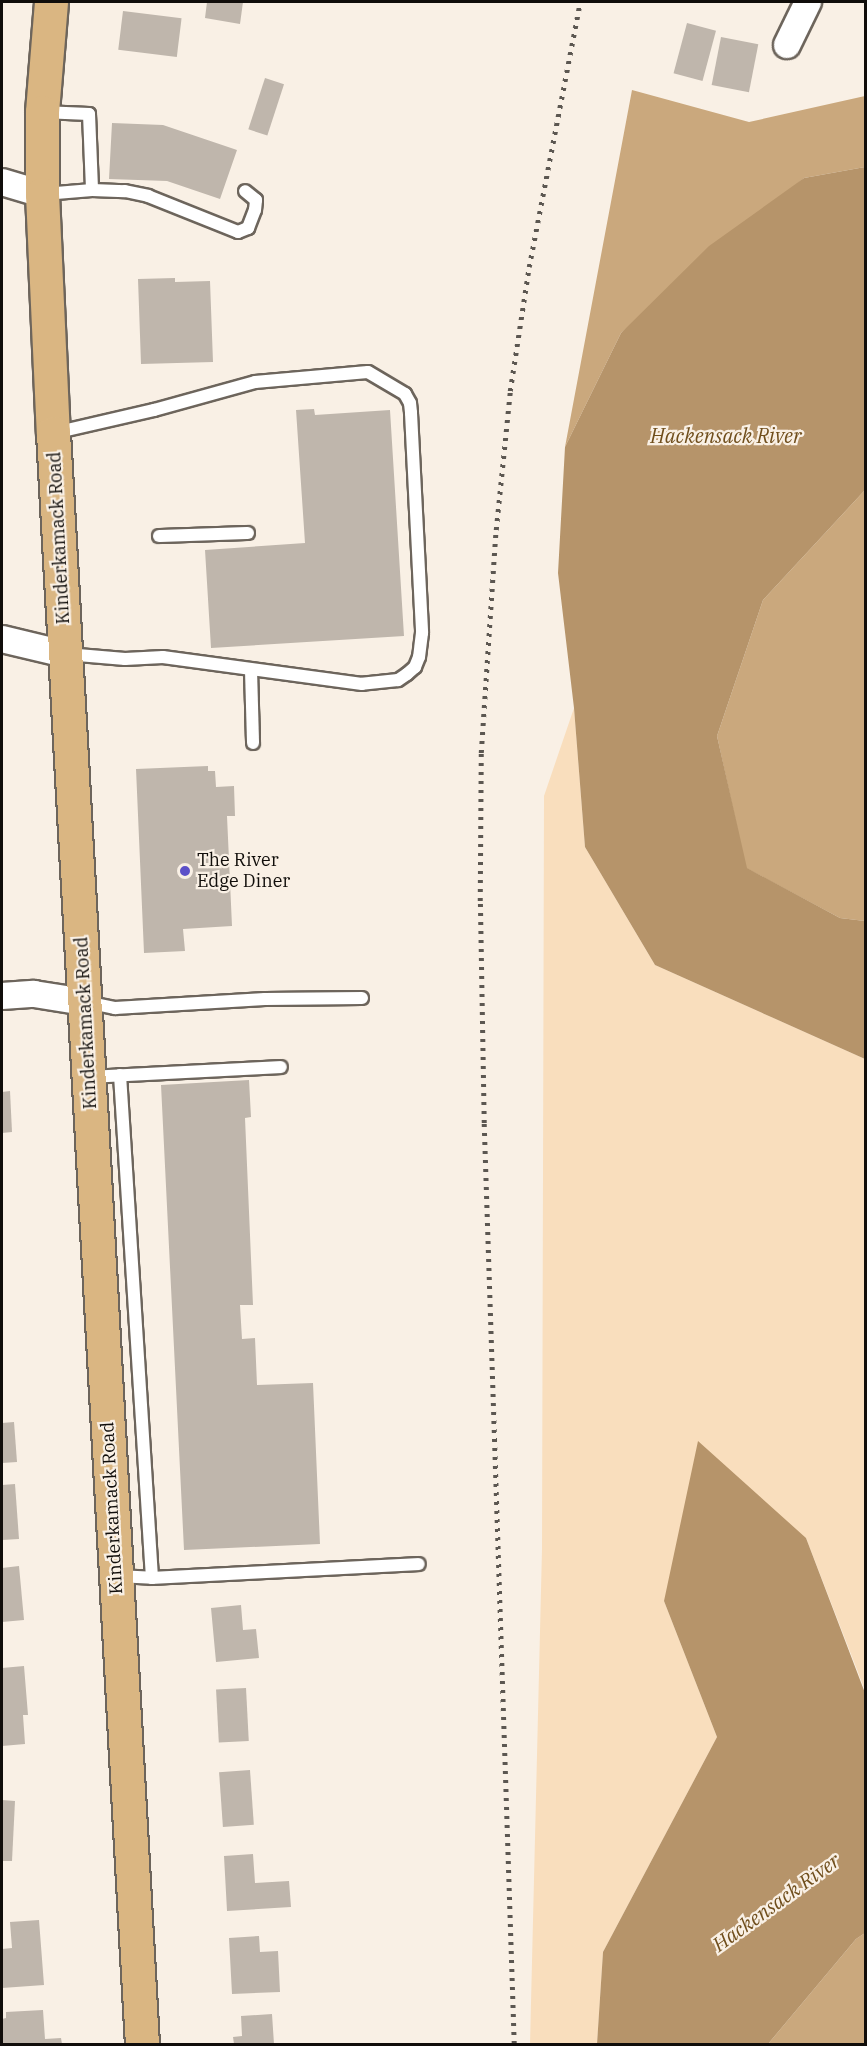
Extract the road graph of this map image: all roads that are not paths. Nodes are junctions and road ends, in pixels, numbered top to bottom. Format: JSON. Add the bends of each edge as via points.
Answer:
{"nodes":[{"id":1,"x":51,"y":2,"type":"edge"},
{"id":2,"x":808,"y":2,"type":"edge"},
{"id":3,"x":787,"y":45,"type":"dead end"},
{"id":4,"x":42,"y":112,"type":"junction"},
{"id":5,"x":2,"y":182,"type":"edge"},
{"id":6,"x":92,"y":190,"type":"junction"},
{"id":7,"x":245,"y":191,"type":"dead end"},
{"id":8,"x":42,"y":194,"type":"junction"},
{"id":9,"x":53,"y":434,"type":"junction"},
{"id":10,"x":248,"y":533,"type":"dead end"},
{"id":11,"x":159,"y":536,"type":"dead end"},
{"id":12,"x":2,"y":639,"type":"edge"},
{"id":13,"x":65,"y":654,"type":"junction"},
{"id":14,"x":251,"y":670,"type":"junction"},
{"id":15,"x":253,"y":743,"type":"dead end"},
{"id":16,"x":2,"y":996,"type":"edge"},
{"id":17,"x":362,"y":998,"type":"dead end"},
{"id":18,"x":84,"y":1002,"type":"junction"},
{"id":19,"x":281,"y":1067,"type":"dead end"},
{"id":20,"x":104,"y":1076,"type":"junction"},
{"id":21,"x":419,"y":1564,"type":"dead end"},
{"id":22,"x":116,"y":1576,"type":"junction"},
{"id":23,"x":152,"y":1578,"type":"junction"},
{"id":24,"x":142,"y":2044,"type":"edge"}],
"edges":[{"from":1,"to":4,"type":"main road","name":"Kinderkamack Road"},
{"from":2,"to":3,"type":"street"},
{"from":4,"to":6,"type":"lane","via":[[89,114]]},
{"from":4,"to":8,"type":"main road","name":"Kinderkamack Road"},
{"from":5,"to":8,"type":"street"},
{"from":6,"to":7,"type":"lane","via":[[148,196],[238,232],[248,228],[255,210],[256,200]]},
{"from":6,"to":8,"type":"lane"},
{"from":8,"to":9,"type":"main road","name":"Kinderkamack Road"},
{"from":9,"to":13,"type":"main road","name":"Kinderkamack Road"},
{"from":9,"to":14,"type":"lane","via":[[277,378],[368,372],[405,394],[411,413],[422,622],[415,667],[398,680],[372,684]]},
{"from":10,"to":11,"type":"lane"},
{"from":12,"to":13,"type":"street"},
{"from":13,"to":14,"type":"lane","via":[[125,659],[163,657]]},
{"from":13,"to":18,"type":"main road","name":"Kinderkamack Road"},
{"from":14,"to":15,"type":"lane"},
{"from":16,"to":18,"type":"street","via":[[34,994]]},
{"from":17,"to":18,"type":"lane","via":[[115,1008]]},
{"from":18,"to":20,"type":"main road","name":"Kinderkamack Road"},
{"from":19,"to":20,"type":"lane"},
{"from":20,"to":22,"type":"main road","name":"Kinderkamack Road"},
{"from":20,"to":23,"type":"lane"},
{"from":21,"to":23,"type":"lane"},
{"from":22,"to":23,"type":"lane"},
{"from":22,"to":24,"type":"main road","name":"Kinderkamack Road"}]}
